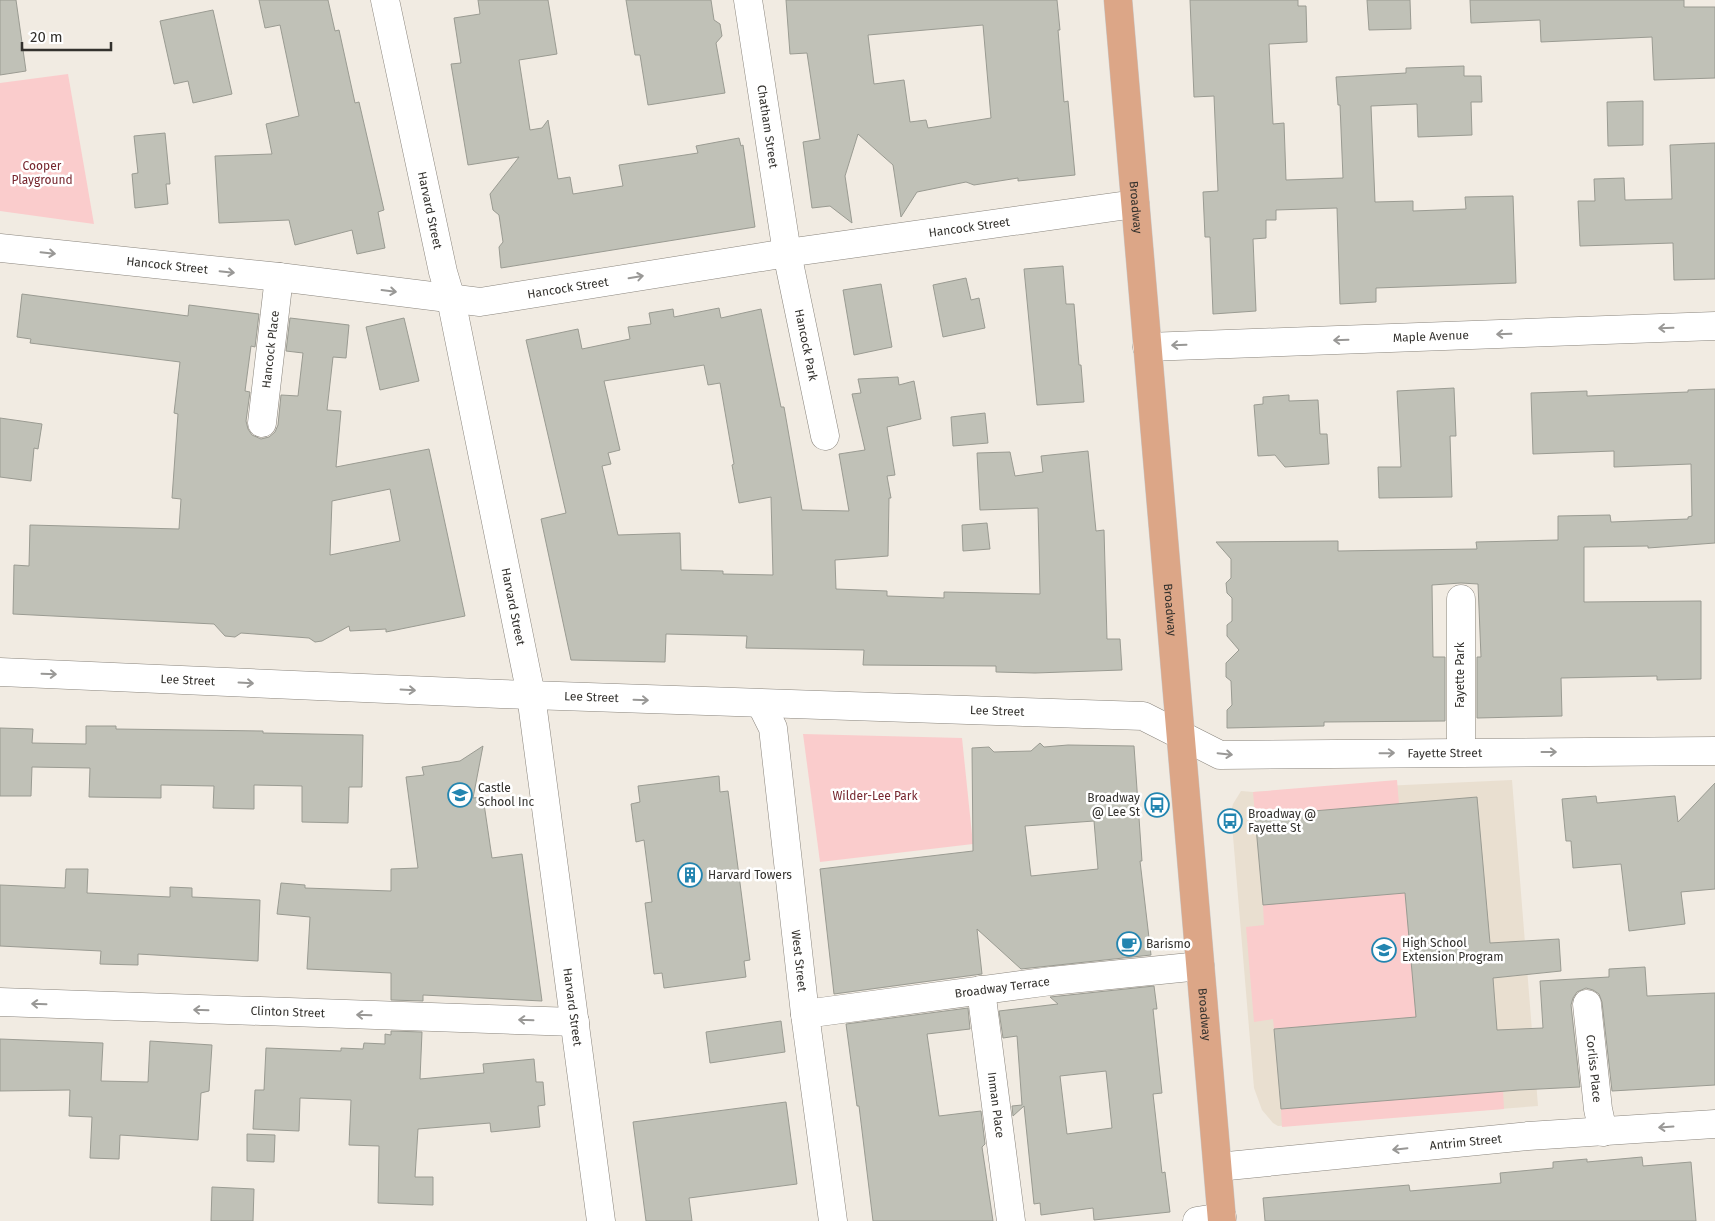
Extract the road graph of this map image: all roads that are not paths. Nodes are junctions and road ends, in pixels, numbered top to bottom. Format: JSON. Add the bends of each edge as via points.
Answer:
{"nodes":[{"id":1,"x":385,"y":0,"type":"edge"},
{"id":2,"x":748,"y":0,"type":"edge"},
{"id":3,"x":1118,"y":0,"type":"edge"},
{"id":4,"x":1135,"y":204,"type":"junction"},
{"id":5,"x":0,"y":248,"type":"edge"},
{"id":6,"x":787,"y":253,"type":"junction"},
{"id":7,"x":279,"y":277,"type":"junction"},
{"id":8,"x":451,"y":299,"type":"junction"},
{"id":9,"x":1715,"y":326,"type":"edge"},
{"id":10,"x":1147,"y":347,"type":"junction"},
{"id":11,"x":262,"y":423,"type":"dead end"},
{"id":12,"x":825,"y":436,"type":"dead end"},
{"id":13,"x":1461,"y":598,"type":"dead end"},
{"id":14,"x":0,"y":672,"type":"edge"},
{"id":15,"x":531,"y":694,"type":"junction"},
{"id":16,"x":761,"y":704,"type":"junction"},
{"id":17,"x":1180,"y":735,"type":"junction"},
{"id":18,"x":1715,"y":751,"type":"edge"},
{"id":19,"x":1461,"y":752,"type":"junction"},
{"id":20,"x":1200,"y":966,"type":"junction"},
{"id":21,"x":981,"y":990,"type":"junction"},
{"id":22,"x":0,"y":1002,"type":"edge"},
{"id":23,"x":1587,"y":1004,"type":"dead end"},
{"id":24,"x":805,"y":1014,"type":"junction"},
{"id":25,"x":575,"y":1022,"type":"junction"},
{"id":26,"x":1715,"y":1124,"type":"edge"},
{"id":27,"x":1604,"y":1132,"type":"junction"},
{"id":28,"x":1218,"y":1167,"type":"junction"},
{"id":29,"x":1214,"y":1220,"type":"edge"},
{"id":30,"x":601,"y":1221,"type":"edge"},
{"id":31,"x":833,"y":1221,"type":"edge"},
{"id":32,"x":1011,"y":1221,"type":"edge"}],
"edges":[{"from":1,"to":8,"type":"street","name":"Harvard Street"},
{"from":2,"to":6,"type":"street","name":"Chatham Street"},
{"from":3,"to":4,"type":"main road","name":"Broadway"},
{"from":4,"to":6,"type":"street","name":"Hancock Street"},
{"from":4,"to":10,"type":"main road","name":"Broadway"},
{"from":5,"to":7,"type":"street","name":"Hancock Street","one_way":true},
{"from":8,"to":6,"type":"street","name":"Hancock Street","one_way":true,"via":[[480,302]]},
{"from":6,"to":12,"type":"street","name":"Hancock Park"},
{"from":7,"to":8,"type":"street","name":"Hancock Street","one_way":true},
{"from":7,"to":11,"type":"street","name":"Hancock Place"},
{"from":8,"to":15,"type":"street","name":"Harvard Street"},
{"from":9,"to":10,"type":"street","name":"Maple Avenue","one_way":true},
{"from":10,"to":17,"type":"main road","name":"Broadway"},
{"from":13,"to":19,"type":"street","name":"Fayette Park"},
{"from":14,"to":15,"type":"street","name":"Lee Street","one_way":true},
{"from":15,"to":16,"type":"street","name":"Lee Street","one_way":true},
{"from":15,"to":25,"type":"street","name":"Harvard Street"},
{"from":16,"to":17,"type":"street","name":"Lee Street","via":[[1143,716]]},
{"from":16,"to":24,"type":"street","name":"West Street","via":[[773,728]]},
{"from":17,"to":19,"type":"street","name":"Fayette Street","one_way":true,"via":[[1220,755]]},
{"from":17,"to":20,"type":"main road","name":"Broadway"},
{"from":19,"to":18,"type":"street","name":"Fayette Street","one_way":true},
{"from":20,"to":21,"type":"street","name":"Broadway Terrace"},
{"from":20,"to":28,"type":"main road","name":"Broadway"},
{"from":21,"to":24,"type":"street","name":"Broadway Terrace"},
{"from":21,"to":32,"type":"street","name":"Inman Place"},
{"from":25,"to":22,"type":"street","name":"Clinton Street","one_way":true},
{"from":23,"to":27,"type":"street","name":"Corliss Place","via":[[1598,1109]]},
{"from":24,"to":31,"type":"street","name":"West Street"},
{"from":25,"to":30,"type":"street","name":"Harvard Street"},
{"from":26,"to":27,"type":"street","name":"Antrim Street","one_way":true},
{"from":27,"to":28,"type":"street","name":"Antrim Street","one_way":true,"via":[[1528,1136]]},
{"from":28,"to":29,"type":"main road","name":"Broadway"}]}
